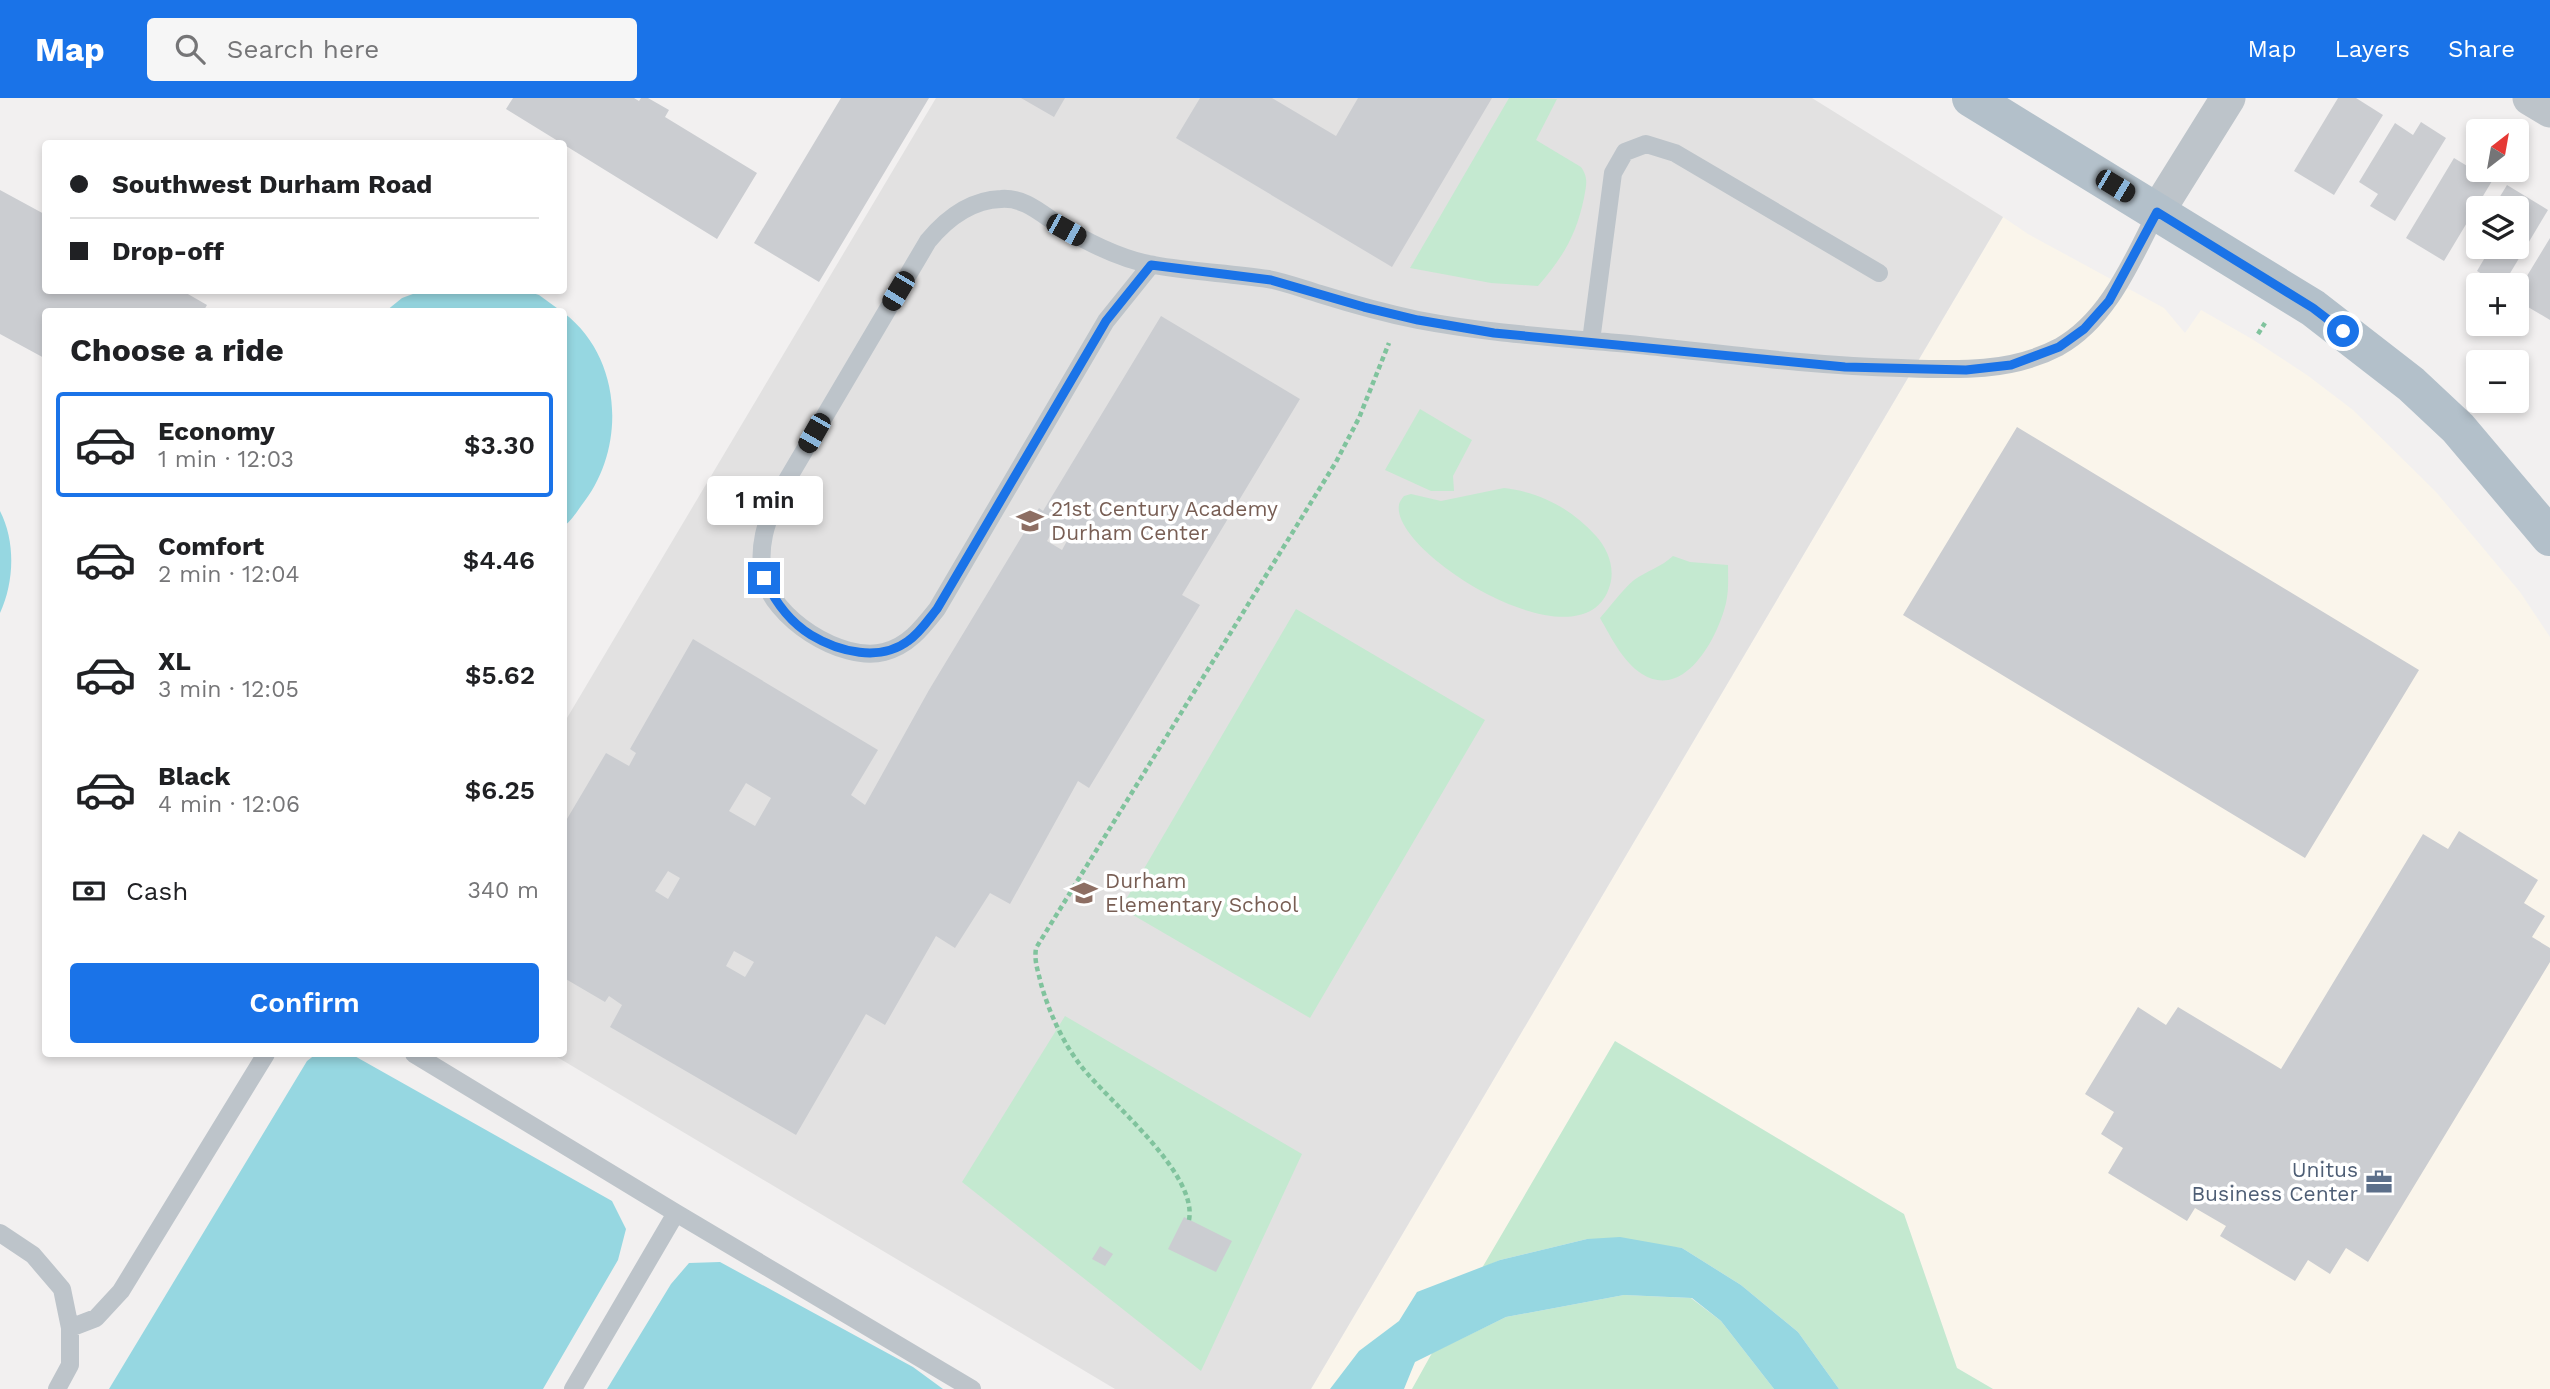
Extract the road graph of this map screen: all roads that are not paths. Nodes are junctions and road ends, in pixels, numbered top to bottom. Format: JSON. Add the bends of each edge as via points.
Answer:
{"nodes":[{"id":1,"x":1970,"y":98,"type":"edge"},
{"id":2,"x":2228,"y":98,"type":"edge"},
{"id":3,"x":2530,"y":98,"type":"edge"},
{"id":4,"x":2550,"y":110,"type":"edge"},
{"id":5,"x":2157,"y":212,"type":"junction"},
{"id":6,"x":1151,"y":265,"type":"junction"},
{"id":7,"x":1879,"y":272,"type":"dead end"},
{"id":8,"x":1591,"y":341,"type":"junction"},
{"id":9,"x":2550,"y":537,"type":"edge"},
{"id":10,"x":264,"y":1057,"type":"edge"},
{"id":11,"x":419,"y":1057,"type":"edge"},
{"id":12,"x":676,"y":1213,"type":"junction"},
{"id":13,"x":0,"y":1233,"type":"edge"},
{"id":14,"x":70,"y":1328,"type":"junction"},
{"id":15,"x":57,"y":1389,"type":"edge"},
{"id":16,"x":573,"y":1389,"type":"edge"},
{"id":17,"x":972,"y":1389,"type":"edge"}],
"edges":[{"from":1,"to":5,"type":"main road"},
{"from":2,"to":5,"type":"street"},
{"from":3,"to":4,"type":"street"},
{"from":5,"to":8,"type":"lane","via":[[2109,301],[2084,329],[2059,347],[2011,365],[1966,370],[1845,367]]},
{"from":5,"to":9,"type":"main road","via":[[2313,308],[2411,384],[2458,428]]},
{"from":6,"to":6,"type":"lane","via":[[1098,248],[1016,200],[976,204],[943,222],[857,358],[767,520],[762,538],[764,578],[791,618],[811,636],[853,653],[883,653],[907,642],[937,609],[1106,321]]},
{"from":6,"to":8,"type":"lane","via":[[1271,280],[1399,316],[1494,333]]},
{"from":7,"to":8,"type":"lane","via":[[1675,153],[1646,144],[1625,152],[1613,173]]},
{"from":10,"to":14,"type":"lane","via":[[121,1291],[96,1318]]},
{"from":11,"to":12,"type":"lane"},
{"from":12,"to":16,"type":"lane"},
{"from":12,"to":17,"type":"lane"},
{"from":13,"to":14,"type":"lane","via":[[33,1255],[62,1289]]},
{"from":14,"to":15,"type":"lane","via":[[70,1366]]}]}
